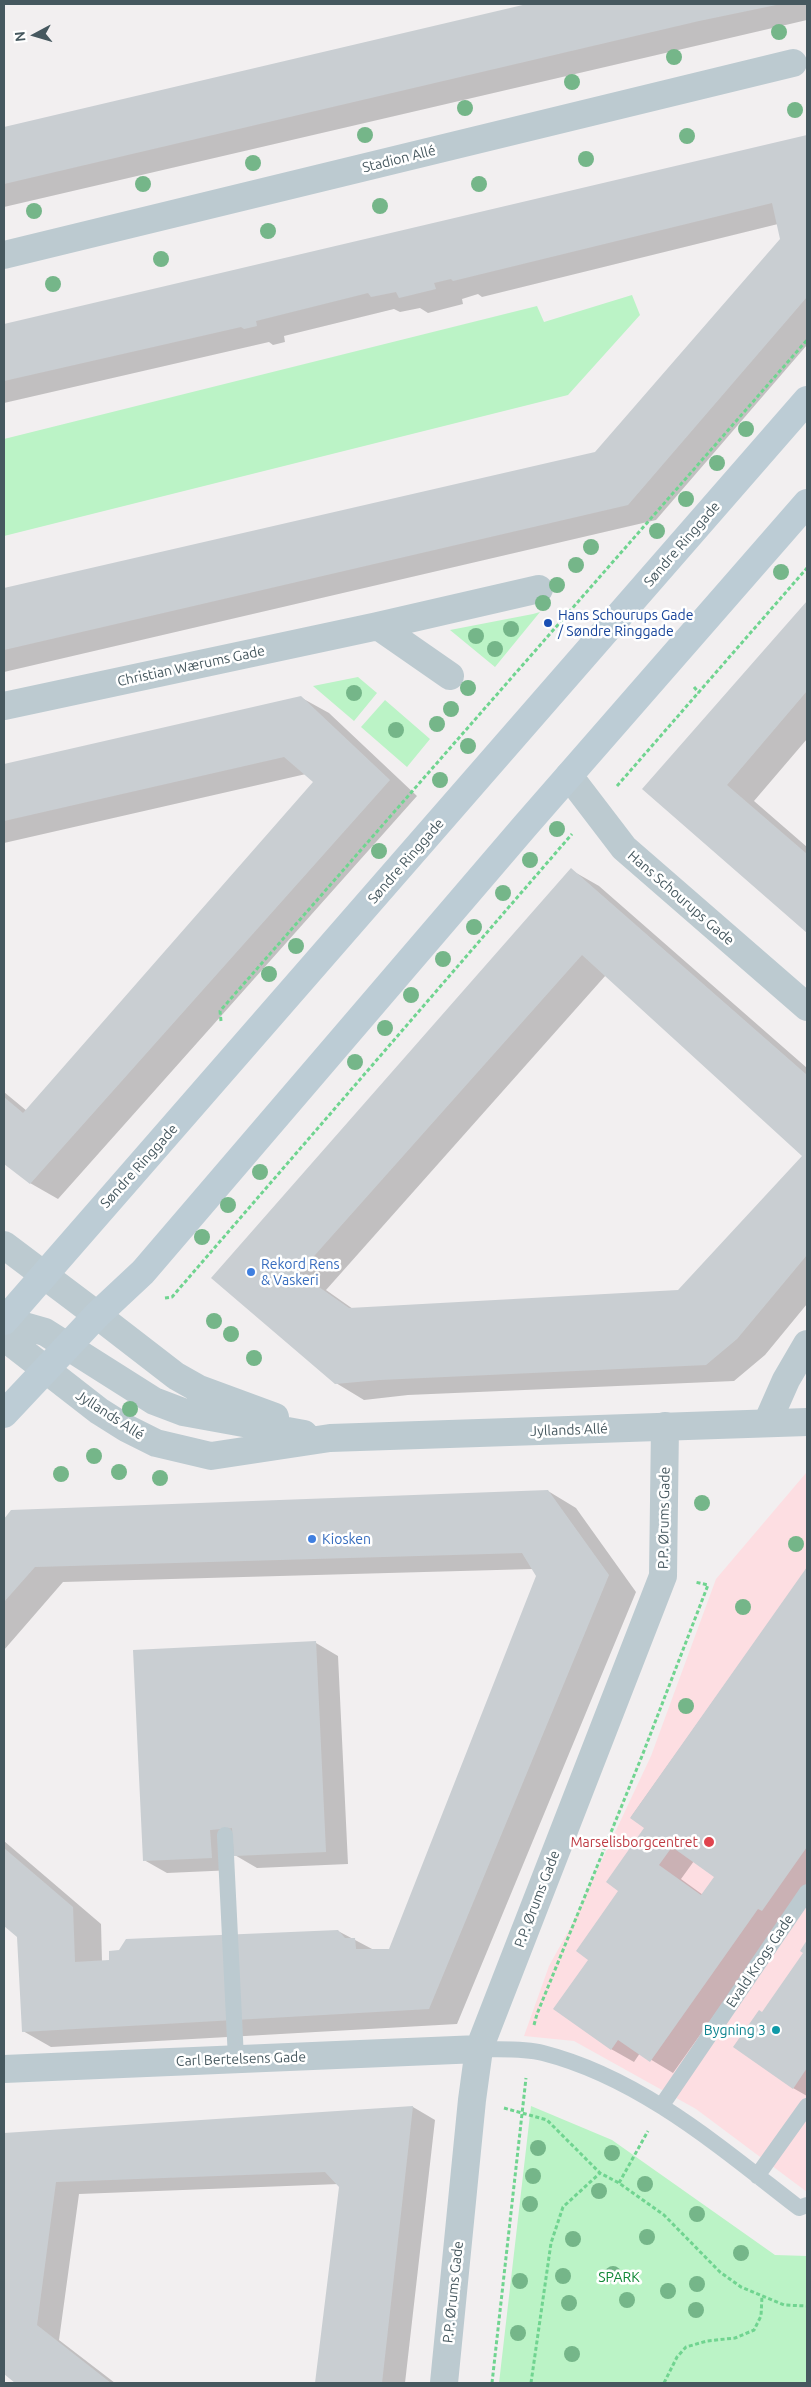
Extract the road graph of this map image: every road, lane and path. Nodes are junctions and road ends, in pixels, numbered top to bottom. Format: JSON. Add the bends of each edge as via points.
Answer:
{"nodes":[{"id":1,"x":793,"y":63,"type":"dead end"},
{"id":2,"x":4,"y":255,"type":"edge"},
{"id":3,"x":807,"y":340,"type":"edge"},
{"id":4,"x":807,"y":400,"type":"edge"},
{"id":5,"x":807,"y":503,"type":"edge"},
{"id":6,"x":807,"y":568,"type":"edge"},
{"id":7,"x":539,"y":589,"type":"dead end"},
{"id":8,"x":378,"y":626,"type":"junction"},
{"id":9,"x":450,"y":676,"type":"dead end"},
{"id":10,"x":694,"y":687,"type":"dead end"},
{"id":11,"x":699,"y":693,"type":"junction"},
{"id":12,"x":4,"y":706,"type":"edge"},
{"id":13,"x":570,"y":776,"type":"junction"},
{"id":14,"x":593,"y":809,"type":"junction"},
{"id":15,"x":807,"y":1007,"type":"edge"},
{"id":16,"x":223,"y":1072,"type":"junction"},
{"id":17,"x":4,"y":1245,"type":"edge"},
{"id":18,"x":44,"y":1275,"type":"junction"},
{"id":19,"x":163,"y":1299,"type":"dead end"},
{"id":20,"x":96,"y":1315,"type":"junction"},
{"id":21,"x":4,"y":1321,"type":"edge"},
{"id":22,"x":4,"y":1329,"type":"edge"},
{"id":23,"x":4,"y":1337,"type":"edge"},
{"id":24,"x":807,"y":1344,"type":"edge"},
{"id":25,"x":68,"y":1345,"type":"junction"},
{"id":26,"x":44,"y":1369,"type":"junction"},
{"id":27,"x":4,"y":1414,"type":"edge"},
{"id":28,"x":807,"y":1422,"type":"edge"},
{"id":29,"x":767,"y":1423,"type":"junction"},
{"id":30,"x":665,"y":1426,"type":"junction"},
{"id":31,"x":330,"y":1438,"type":"junction"},
{"id":32,"x":663,"y":1576,"type":"junction"},
{"id":33,"x":225,"y":1835,"type":"dead end"},
{"id":34,"x":807,"y":1892,"type":"edge"},
{"id":35,"x":479,"y":2049,"type":"junction"},
{"id":36,"x":529,"y":2052,"type":"junction"},
{"id":37,"x":236,"y":2059,"type":"junction"},
{"id":38,"x":4,"y":2069,"type":"edge"},
{"id":39,"x":472,"y":2100,"type":"junction"},
{"id":40,"x":662,"y":2105,"type":"junction"},
{"id":41,"x":807,"y":2106,"type":"edge"},
{"id":42,"x":522,"y":2114,"type":"junction"},
{"id":43,"x":600,"y":2173,"type":"junction"},
{"id":44,"x":757,"y":2176,"type":"junction"},
{"id":45,"x":619,"y":2183,"type":"junction"},
{"id":46,"x":807,"y":2205,"type":"edge"},
{"id":47,"x":762,"y":2295,"type":"junction"},
{"id":48,"x":807,"y":2306,"type":"edge"},
{"id":49,"x":444,"y":2383,"type":"edge"},
{"id":50,"x":492,"y":2383,"type":"edge"},
{"id":51,"x":531,"y":2383,"type":"edge"},
{"id":52,"x":664,"y":2383,"type":"edge"}],
"edges":[{"from":1,"to":2,"type":"street","name":"Stadion Allé"},
{"from":3,"to":16,"type":"path","via":[[220,1011]]},
{"from":4,"to":16,"type":"main road","name":"Søndre Ringgade"},
{"from":5,"to":13,"type":"main road"},
{"from":6,"to":11,"type":"path"},
{"from":7,"to":8,"type":"street","name":"Christian Wærums Gade"},
{"from":8,"to":9,"type":"street"},
{"from":8,"to":12,"type":"street","name":"Christian Wærums Gade"},
{"from":10,"to":11,"type":"path"},
{"from":11,"to":14,"type":"path","via":[[625,778]]},
{"from":13,"to":14,"type":"street","name":"Hans Schourups Gade"},
{"from":13,"to":20,"type":"main road","via":[[143,1272]]},
{"from":14,"to":15,"type":"street","name":"Hans Schourups Gade","via":[[624,848]]},
{"from":14,"to":19,"type":"path","via":[[172,1297]]},
{"from":16,"to":18,"type":"main road","name":"Søndre Ringgade"},
{"from":17,"to":18,"type":"street","name":"Jyllands Allé"},
{"from":18,"to":20,"type":"street","name":"Jyllands Allé"},
{"from":18,"to":21,"type":"main road","name":"Søndre Ringgade"},
{"from":20,"to":25,"type":"main road"},
{"from":20,"to":31,"type":"street","name":"Jyllands Allé","via":[[176,1376],[199,1389]]},
{"from":22,"to":25,"type":"street","via":[[24,1326],[45,1332]]},
{"from":23,"to":26,"type":"street","name":"Jyllands Allé"},
{"from":24,"to":29,"type":"street"},
{"from":25,"to":26,"type":"main road"},
{"from":25,"to":31,"type":"street","via":[[154,1401],[183,1412]]},
{"from":26,"to":27,"type":"main road"},
{"from":26,"to":31,"type":"street","name":"Jyllands Allé","via":[[126,1428],[156,1443],[183,1451],[211,1456]]},
{"from":28,"to":29,"type":"street","name":"Jyllands Allé"},
{"from":29,"to":30,"type":"street","name":"Jyllands Allé"},
{"from":30,"to":31,"type":"street","name":"Jyllands Allé"},
{"from":30,"to":32,"type":"street","name":"P.P. Ørums Gade"},
{"from":32,"to":35,"type":"street","name":"P.P. Ørums Gade"},
{"from":32,"to":36,"type":"path","via":[[708,1585],[537,2014]]},
{"from":33,"to":37,"type":"lane"},
{"from":34,"to":40,"type":"lane","name":"Evald Krogs Gade"},
{"from":35,"to":36,"type":"lane"},
{"from":35,"to":37,"type":"street","name":"Carl Bertelsens Gade"},
{"from":35,"to":39,"type":"street","name":"P.P. Ørums Gade"},
{"from":36,"to":40,"type":"lane","via":[[587,2067]]},
{"from":36,"to":42,"type":"path"},
{"from":37,"to":38,"type":"street","name":"Carl Bertelsens Gade"},
{"from":39,"to":42,"type":"path"},
{"from":39,"to":49,"type":"street","name":"P.P. Ørums Gade"},
{"from":40,"to":44,"type":"lane"},
{"from":40,"to":45,"type":"path"},
{"from":41,"to":44,"type":"lane"},
{"from":42,"to":43,"type":"path","via":[[547,2120]]},
{"from":42,"to":50,"type":"path"},
{"from":43,"to":45,"type":"path"},
{"from":43,"to":51,"type":"path","via":[[563,2207],[551,2243]]},
{"from":44,"to":46,"type":"lane","via":[[799,2208]]},
{"from":45,"to":47,"type":"path","via":[[664,2215],[720,2272],[741,2287]]},
{"from":47,"to":48,"type":"path","via":[[784,2304]]},
{"from":47,"to":52,"type":"path","via":[[761,2316],[754,2330],[735,2338],[686,2347]]}]}
